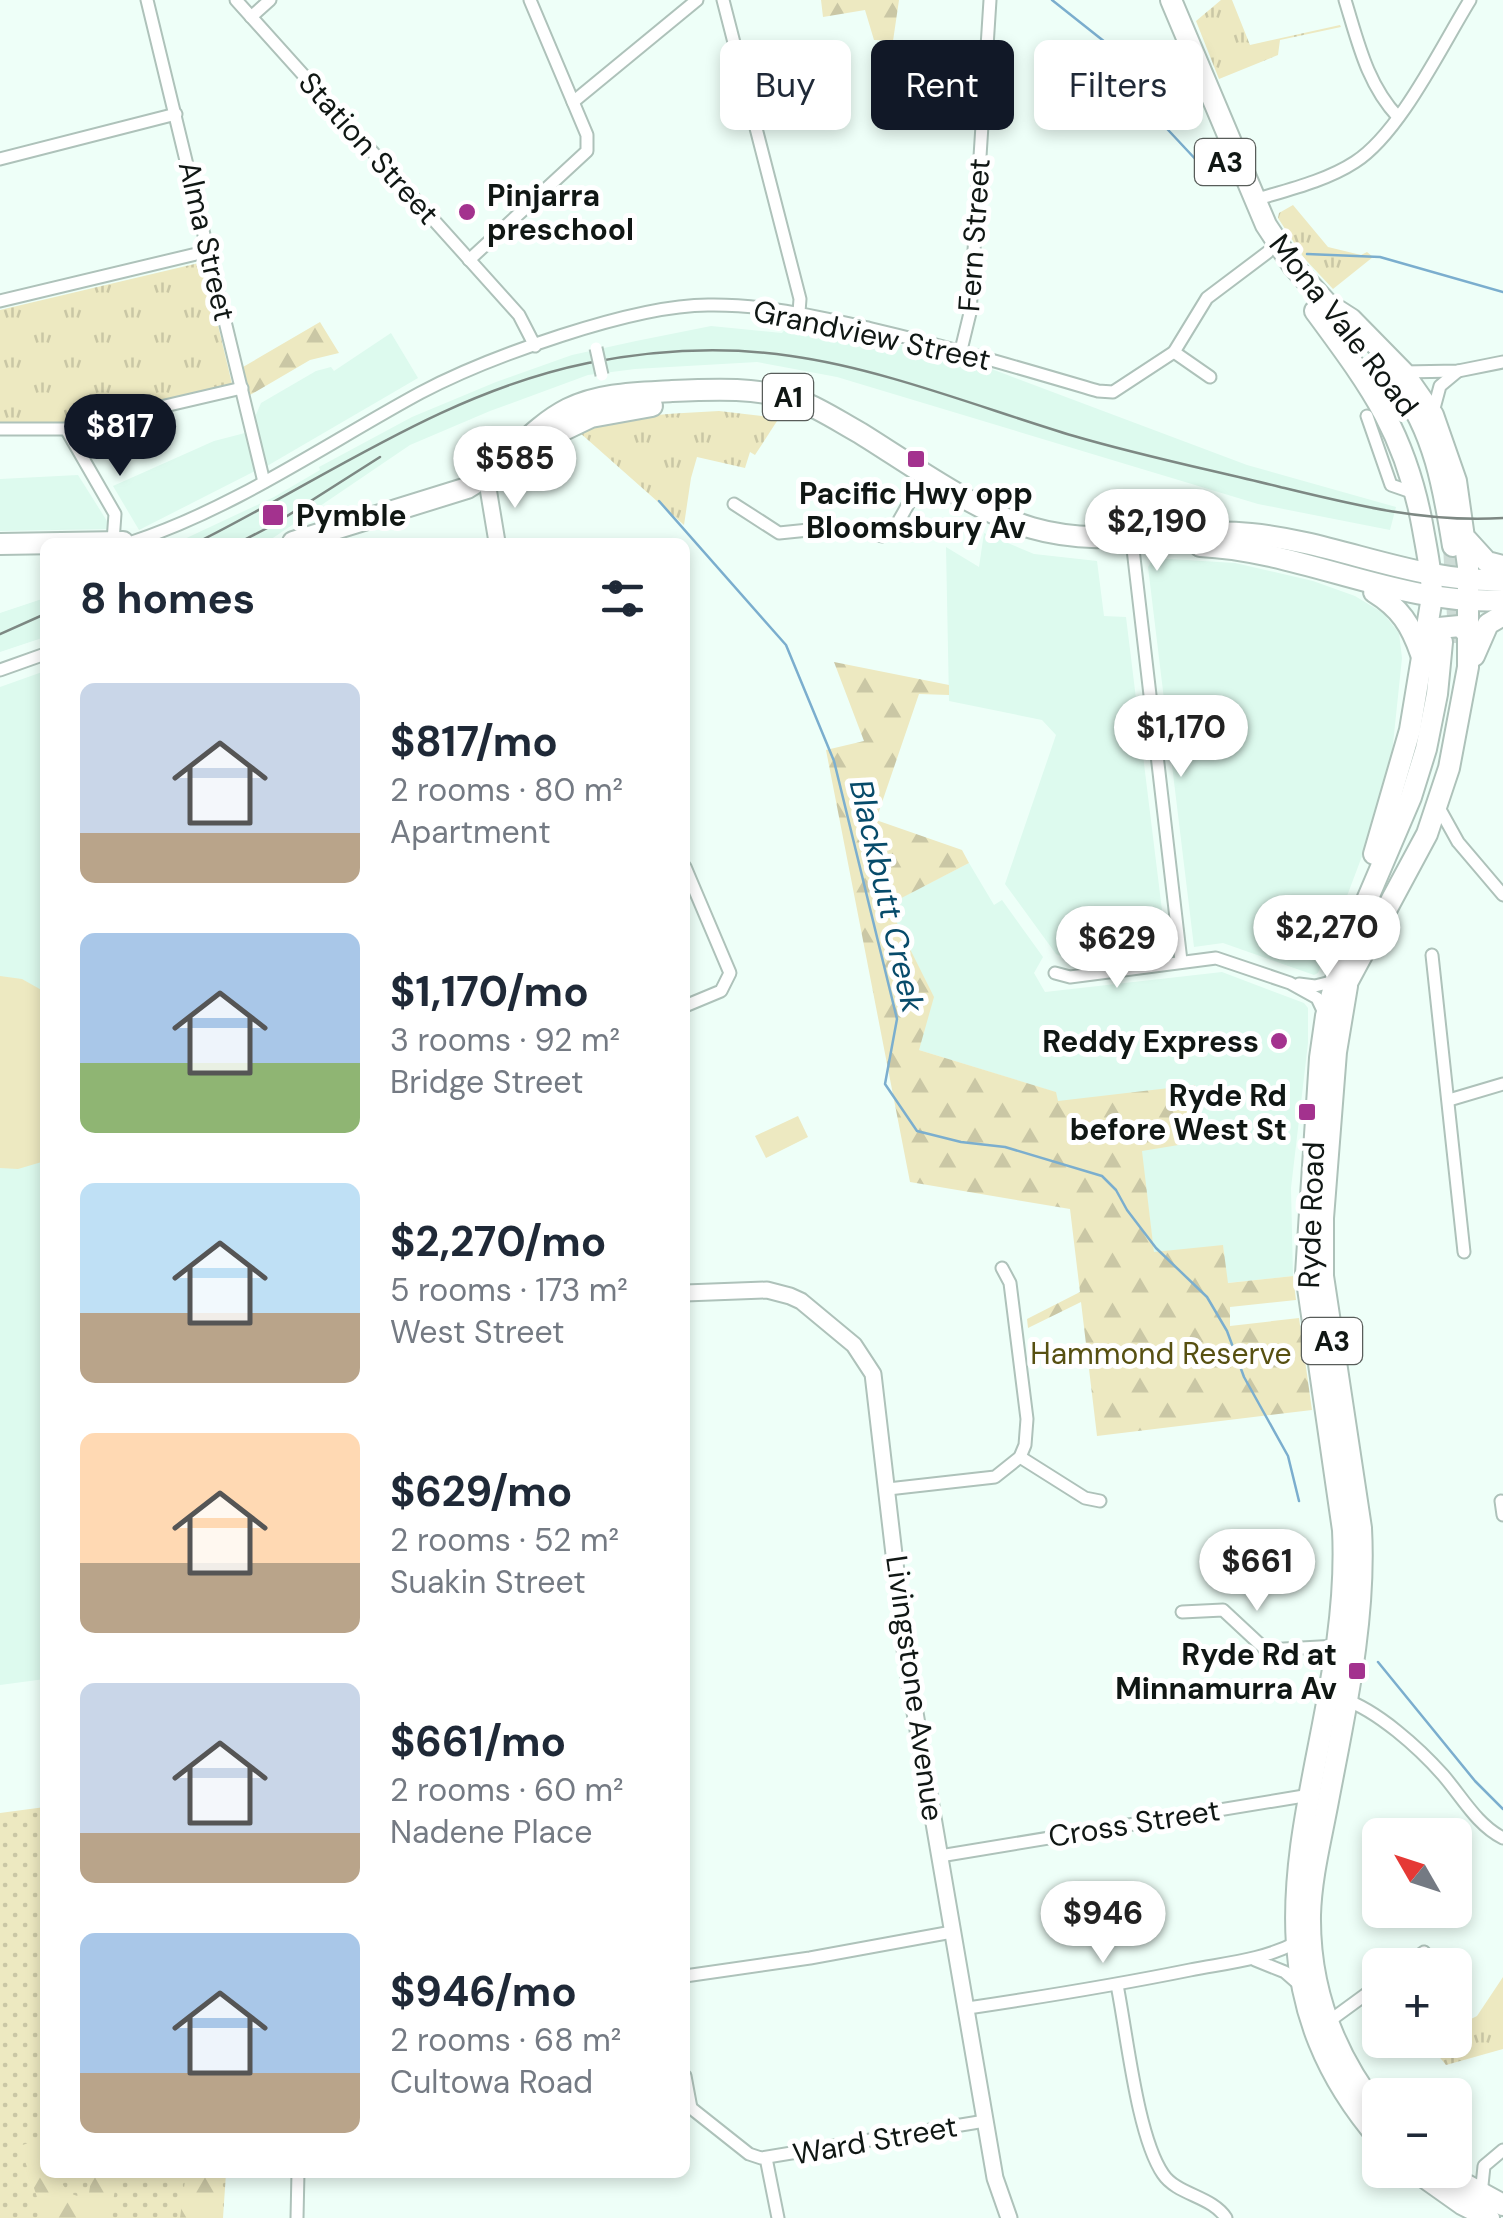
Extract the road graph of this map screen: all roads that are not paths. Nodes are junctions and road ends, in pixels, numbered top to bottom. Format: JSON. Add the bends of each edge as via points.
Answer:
{"nodes":[{"id":1,"x":147,"y":0,"type":"edge"},
{"id":2,"x":236,"y":0,"type":"edge"},
{"id":3,"x":270,"y":0,"type":"edge"},
{"id":4,"x":530,"y":0,"type":"edge"},
{"id":5,"x":697,"y":0,"type":"edge"},
{"id":6,"x":723,"y":0,"type":"edge"},
{"id":7,"x":990,"y":0,"type":"edge"},
{"id":8,"x":1159,"y":0,"type":"edge"},
{"id":9,"x":1171,"y":0,"type":"edge"},
{"id":10,"x":1344,"y":0,"type":"edge"},
{"id":11,"x":1470,"y":0,"type":"edge"},
{"id":12,"x":251,"y":17,"type":"junction"},
{"id":13,"x":573,"y":102,"type":"junction"},
{"id":14,"x":176,"y":114,"type":"junction"},
{"id":15,"x":1398,"y":116,"type":"junction"},
{"id":16,"x":0,"y":160,"type":"edge"},
{"id":17,"x":1254,"y":200,"type":"junction"},
{"id":18,"x":210,"y":251,"type":"junction"},
{"id":19,"x":1268,"y":252,"type":"junction"},
{"id":20,"x":469,"y":260,"type":"junction"},
{"id":21,"x":0,"y":301,"type":"edge"},
{"id":22,"x":1320,"y":307,"type":"junction"},
{"id":23,"x":799,"y":312,"type":"junction"},
{"id":24,"x":592,"y":328,"type":"junction"},
{"id":25,"x":535,"y":346,"type":"junction"},
{"id":26,"x":961,"y":350,"type":"junction"},
{"id":27,"x":1174,"y":352,"type":"junction"},
{"id":28,"x":1503,"y":362,"type":"edge"},
{"id":29,"x":1458,"y":371,"type":"junction"},
{"id":30,"x":1403,"y":372,"type":"junction"},
{"id":31,"x":1210,"y":376,"type":"dead end"},
{"id":32,"x":242,"y":388,"type":"junction"},
{"id":33,"x":608,"y":404,"type":"junction"},
{"id":34,"x":1433,"y":415,"type":"junction"},
{"id":35,"x":1367,"y":416,"type":"dead end"},
{"id":36,"x":0,"y":429,"type":"edge"},
{"id":37,"x":66,"y":429,"type":"junction"},
{"id":38,"x":924,"y":478,"type":"junction"},
{"id":39,"x":264,"y":482,"type":"junction"},
{"id":40,"x":485,"y":483,"type":"junction"},
{"id":41,"x":1417,"y":494,"type":"junction"},
{"id":42,"x":734,"y":504,"type":"dead end"},
{"id":43,"x":163,"y":537,"type":"edge"},
{"id":44,"x":122,"y":538,"type":"edge"},
{"id":45,"x":305,"y":538,"type":"edge"},
{"id":46,"x":347,"y":538,"type":"edge"},
{"id":47,"x":497,"y":538,"type":"edge"},
{"id":48,"x":1112,"y":538,"type":"junction"},
{"id":49,"x":40,"y":543,"type":"edge"},
{"id":50,"x":1442,"y":543,"type":"junction"},
{"id":51,"x":0,"y":544,"type":"edge"},
{"id":52,"x":1133,"y":549,"type":"junction"},
{"id":53,"x":40,"y":553,"type":"edge"},
{"id":54,"x":0,"y":555,"type":"edge"},
{"id":55,"x":1390,"y":566,"type":"junction"},
{"id":56,"x":1503,"y":566,"type":"edge"},
{"id":57,"x":1432,"y":575,"type":"junction"},
{"id":58,"x":1356,"y":579,"type":"junction"},
{"id":59,"x":1503,"y":580,"type":"edge"},
{"id":60,"x":1468,"y":590,"type":"junction"},
{"id":61,"x":1432,"y":597,"type":"junction"},
{"id":62,"x":1503,"y":600,"type":"edge"},
{"id":63,"x":1503,"y":615,"type":"edge"},
{"id":64,"x":1455,"y":640,"type":"junction"},
{"id":65,"x":40,"y":656,"type":"edge"},
{"id":66,"x":1422,"y":656,"type":"junction"},
{"id":67,"x":1468,"y":667,"type":"junction"},
{"id":68,"x":0,"y":670,"type":"edge"},
{"id":69,"x":1437,"y":804,"type":"junction"},
{"id":70,"x":1426,"y":834,"type":"junction"},
{"id":71,"x":1458,"y":842,"type":"junction"},
{"id":72,"x":690,"y":879,"type":"edge"},
{"id":73,"x":1502,"y":891,"type":"edge"},
{"id":74,"x":1432,"y":954,"type":"dead end"},
{"id":75,"x":1181,"y":960,"type":"junction"},
{"id":76,"x":1055,"y":973,"type":"dead end"},
{"id":77,"x":1342,"y":974,"type":"junction"},
{"id":78,"x":1290,"y":982,"type":"junction"},
{"id":79,"x":690,"y":1004,"type":"edge"},
{"id":80,"x":1326,"y":1016,"type":"junction"},
{"id":81,"x":1503,"y":1084,"type":"edge"},
{"id":82,"x":1448,"y":1100,"type":"junction"},
{"id":83,"x":1464,"y":1252,"type":"dead end"},
{"id":84,"x":1002,"y":1268,"type":"dead end"},
{"id":85,"x":690,"y":1293,"type":"edge"},
{"id":86,"x":1020,"y":1457,"type":"junction"},
{"id":87,"x":888,"y":1489,"type":"junction"},
{"id":88,"x":1100,"y":1500,"type":"dead end"},
{"id":89,"x":1182,"y":1612,"type":"dead end"},
{"id":90,"x":1337,"y":1646,"type":"junction"},
{"id":91,"x":1337,"y":1698,"type":"junction"},
{"id":92,"x":1319,"y":1797,"type":"junction"},
{"id":93,"x":1503,"y":1838,"type":"edge"},
{"id":94,"x":940,"y":1856,"type":"junction"},
{"id":95,"x":952,"y":1932,"type":"junction"},
{"id":96,"x":1295,"y":1943,"type":"junction"},
{"id":97,"x":1246,"y":1959,"type":"junction"},
{"id":98,"x":690,"y":1975,"type":"edge"},
{"id":99,"x":1117,"y":1984,"type":"junction"},
{"id":100,"x":1301,"y":1986,"type":"junction"},
{"id":101,"x":1362,"y":1997,"type":"edge"},
{"id":102,"x":968,"y":2008,"type":"junction"},
{"id":103,"x":1328,"y":2022,"type":"junction"},
{"id":104,"x":1362,"y":2088,"type":"edge"},
{"id":105,"x":690,"y":2110,"type":"edge"},
{"id":106,"x":1362,"y":2117,"type":"edge"},
{"id":107,"x":984,"y":2121,"type":"junction"},
{"id":108,"x":1503,"y":2150,"type":"edge"},
{"id":109,"x":766,"y":2158,"type":"junction"},
{"id":110,"x":298,"y":2178,"type":"edge"},
{"id":111,"x":1440,"y":2188,"type":"edge"},
{"id":112,"x":1503,"y":2205,"type":"edge"},
{"id":113,"x":1466,"y":2206,"type":"edge"},
{"id":114,"x":297,"y":2218,"type":"edge"},
{"id":115,"x":778,"y":2218,"type":"edge"},
{"id":116,"x":1009,"y":2218,"type":"edge"},
{"id":117,"x":1226,"y":2218,"type":"edge"},
{"id":118,"x":1489,"y":2218,"type":"edge"}],
"edges":[{"from":1,"to":14,"type":"street","name":"Alma Street"},
{"from":2,"to":12,"type":"street","name":"Station Street"},
{"from":3,"to":12,"type":"street"},
{"from":4,"to":13,"type":"street"},
{"from":5,"to":13,"type":"street"},
{"from":6,"to":23,"type":"street"},
{"from":7,"to":26,"type":"street","name":"Fern Street","via":[[970,314]]},
{"from":8,"to":19,"type":"highway","name":"Mona Vale Road","number":"A3"},
{"from":9,"to":17,"type":"highway","name":"Mona Vale Road","number":"A3"},
{"from":10,"to":15,"type":"street","via":[[1361,57]]},
{"from":11,"to":15,"type":"street"},
{"from":12,"to":20,"type":"street","name":"Station Street"},
{"from":13,"to":20,"type":"street","via":[[587,135],[583,158]]},
{"from":14,"to":16,"type":"street"},
{"from":14,"to":18,"type":"street","name":"Alma Street"},
{"from":15,"to":17,"type":"street","via":[[1354,163]]},
{"from":17,"to":22,"type":"highway","name":"Mona Vale Road","number":"A3"},
{"from":18,"to":21,"type":"street"},
{"from":18,"to":32,"type":"street","name":"Alma Street"},
{"from":19,"to":22,"type":"highway","name":"Mona Vale Road","number":"A3"},
{"from":19,"to":27,"type":"street","name":"Grandview Street","via":[[1207,298]]},
{"from":20,"to":25,"type":"street","name":"Station Street","via":[[519,315]]},
{"from":22,"to":30,"type":"highway","via":[[1351,319]]},
{"from":22,"to":41,"type":"highway","via":[[1399,439]]},
{"from":22,"to":50,"type":"highway","name":"Mona Vale Road","number":"A3","via":[[1410,429]]},
{"from":23,"to":24,"type":"street","name":"Grandview Street","via":[[706,304]]},
{"from":23,"to":26,"type":"street","name":"Grandview Street"},
{"from":24,"to":25,"type":"street","name":"Grandview Street"},
{"from":24,"to":33,"type":"street","bridge":true},
{"from":25,"to":39,"type":"street","name":"Grandview Street","via":[[424,391]]},
{"from":26,"to":27,"type":"street","name":"Grandview Street","via":[[1105,393]]},
{"from":27,"to":31,"type":"street"},
{"from":28,"to":29,"type":"street"},
{"from":29,"to":30,"type":"street"},
{"from":29,"to":34,"type":"street","via":[[1440,386]]},
{"from":30,"to":34,"type":"highway"},
{"from":32,"to":37,"type":"street"},
{"from":32,"to":39,"type":"street","name":"Alma Street"},
{"from":33,"to":38,"type":"highway","number":"A1","via":[[731,390],[781,396],[820,410]]},
{"from":33,"to":40,"type":"highway","number":"A1","via":[[570,408],[551,419]]},
{"from":34,"to":50,"type":"highway","via":[[1456,481]]},
{"from":35,"to":41,"type":"street","via":[[1391,485]]},
{"from":36,"to":37,"type":"street"},
{"from":37,"to":44,"type":"street"},
{"from":38,"to":42,"type":"street","via":[[892,531],[882,536],[838,527],[779,533]]},
{"from":38,"to":48,"type":"highway","number":"A1","via":[[1030,528]]},
{"from":38,"to":52,"type":"highway","number":"A1","via":[[982,520],[1024,540]]},
{"from":39,"to":43,"type":"street","name":"Grandview Street"},
{"from":40,"to":45,"type":"highway","number":"A1"},
{"from":40,"to":46,"type":"highway","number":"A1","via":[[463,503]]},
{"from":40,"to":47,"type":"street"},
{"from":41,"to":50,"type":"highway"},
{"from":48,"to":52,"type":"street"},
{"from":48,"to":55,"type":"highway","number":"A1","via":[[1248,534]]},
{"from":49,"to":51,"type":"highway"},
{"from":50,"to":55,"type":"highway"},
{"from":50,"to":56,"type":"highway"},
{"from":50,"to":57,"type":"highway"},
{"from":50,"to":60,"type":"highway"},
{"from":52,"to":58,"type":"highway","number":"A1","via":[[1246,550]]},
{"from":52,"to":75,"type":"street"},
{"from":53,"to":54,"type":"highway"},
{"from":55,"to":57,"type":"highway","number":"A1"},
{"from":57,"to":60,"type":"highway","number":"A1"},
{"from":57,"to":61,"type":"highway"},
{"from":58,"to":61,"type":"highway","number":"A1"},
{"from":58,"to":66,"type":"highway","via":[[1392,602]]},
{"from":59,"to":60,"type":"highway","number":"A1"},
{"from":60,"to":61,"type":"highway","number":"A1"},
{"from":60,"to":62,"type":"highway","number":"A1"},
{"from":60,"to":64,"type":"highway"},
{"from":61,"to":66,"type":"highway"},
{"from":63,"to":67,"type":"highway","via":[[1488,624]]},
{"from":64,"to":66,"type":"highway","via":[[1460,626],[1440,628]]},
{"from":64,"to":67,"type":"highway"},
{"from":64,"to":77,"type":"highway","name":"Ryde Road","number":"A3","via":[[1448,706],[1429,780]]},
{"from":65,"to":68,"type":"street"},
{"from":66,"to":77,"type":"highway","via":[[1405,752]]},
{"from":67,"to":69,"type":"highway","via":[[1458,734]]},
{"from":69,"to":70,"type":"highway"},
{"from":69,"to":71,"type":"street"},
{"from":70,"to":71,"type":"street"},
{"from":70,"to":77,"type":"highway"},
{"from":71,"to":73,"type":"street"},
{"from":72,"to":79,"type":"street","via":[[730,973],[721,991]]},
{"from":74,"to":82,"type":"street"},
{"from":75,"to":76,"type":"street","via":[[1070,977]]},
{"from":75,"to":78,"type":"street","via":[[1216,958]]},
{"from":77,"to":78,"type":"street","via":[[1315,986]]},
{"from":77,"to":80,"type":"highway","name":"Ryde Road","number":"A3"},
{"from":77,"to":91,"type":"highway","name":"Ryde Road","number":"A3","via":[[1322,1240],[1363,1561],[1361,1604]]},
{"from":78,"to":80,"type":"street","via":[[1316,998]]},
{"from":80,"to":90,"type":"highway","name":"Ryde Road","number":"A3","via":[[1306,1274],[1343,1530]]},
{"from":81,"to":82,"type":"street"},
{"from":82,"to":83,"type":"street"},
{"from":84,"to":86,"type":"street","via":[[1010,1283],[1027,1418]]},
{"from":85,"to":87,"type":"street","name":"Livingstone Avenue","via":[[778,1292],[802,1301],[854,1345],[873,1374]]},
{"from":86,"to":87,"type":"street","via":[[995,1476]]},
{"from":86,"to":88,"type":"street","via":[[1085,1498]]},
{"from":87,"to":94,"type":"street","name":"Livingstone Avenue","via":[[908,1666]]},
{"from":89,"to":90,"type":"street","via":[[1223,1610],[1273,1652]]},
{"from":90,"to":91,"type":"highway","name":"Ryde Road","number":"A3"},
{"from":91,"to":92,"type":"highway","name":"Ryde Road","number":"A3"},
{"from":91,"to":93,"type":"street","via":[[1372,1712]]},
{"from":92,"to":94,"type":"street","name":"Cross Street"},
{"from":92,"to":96,"type":"highway","name":"Ryde Road","number":"A3","via":[[1296,1878]]},
{"from":92,"to":103,"type":"highway","name":"Ryde Road","number":"A3","via":[[1310,1914],[1316,1982]]},
{"from":94,"to":95,"type":"street","name":"Livingstone Avenue"},
{"from":95,"to":98,"type":"street"},
{"from":95,"to":102,"type":"street","name":"Livingstone Avenue"},
{"from":96,"to":97,"type":"street"},
{"from":96,"to":100,"type":"highway","name":"Ryde Road","number":"A3"},
{"from":97,"to":99,"type":"street"},
{"from":97,"to":100,"type":"street","via":[[1285,1972]]},
{"from":99,"to":102,"type":"street"},
{"from":99,"to":117,"type":"street","via":[[1148,2146],[1165,2178]]},
{"from":100,"to":106,"type":"highway","name":"Ryde Road","number":"A3","via":[[1331,2070]]},
{"from":101,"to":103,"type":"street"},
{"from":102,"to":107,"type":"street","name":"Livingstone Avenue"},
{"from":103,"to":104,"type":"highway","name":"Ryde Road","number":"A3"},
{"from":105,"to":109,"type":"street","via":[[748,2154]]},
{"from":107,"to":109,"type":"street","name":"Ward Street"},
{"from":107,"to":116,"type":"street","name":"Livingstone Avenue"},
{"from":108,"to":113,"type":"street","via":[[1484,2166]]},
{"from":109,"to":115,"type":"street"},
{"from":110,"to":114,"type":"street"},
{"from":111,"to":113,"type":"highway"},
{"from":112,"to":113,"type":"highway"},
{"from":113,"to":118,"type":"highway"}]}
